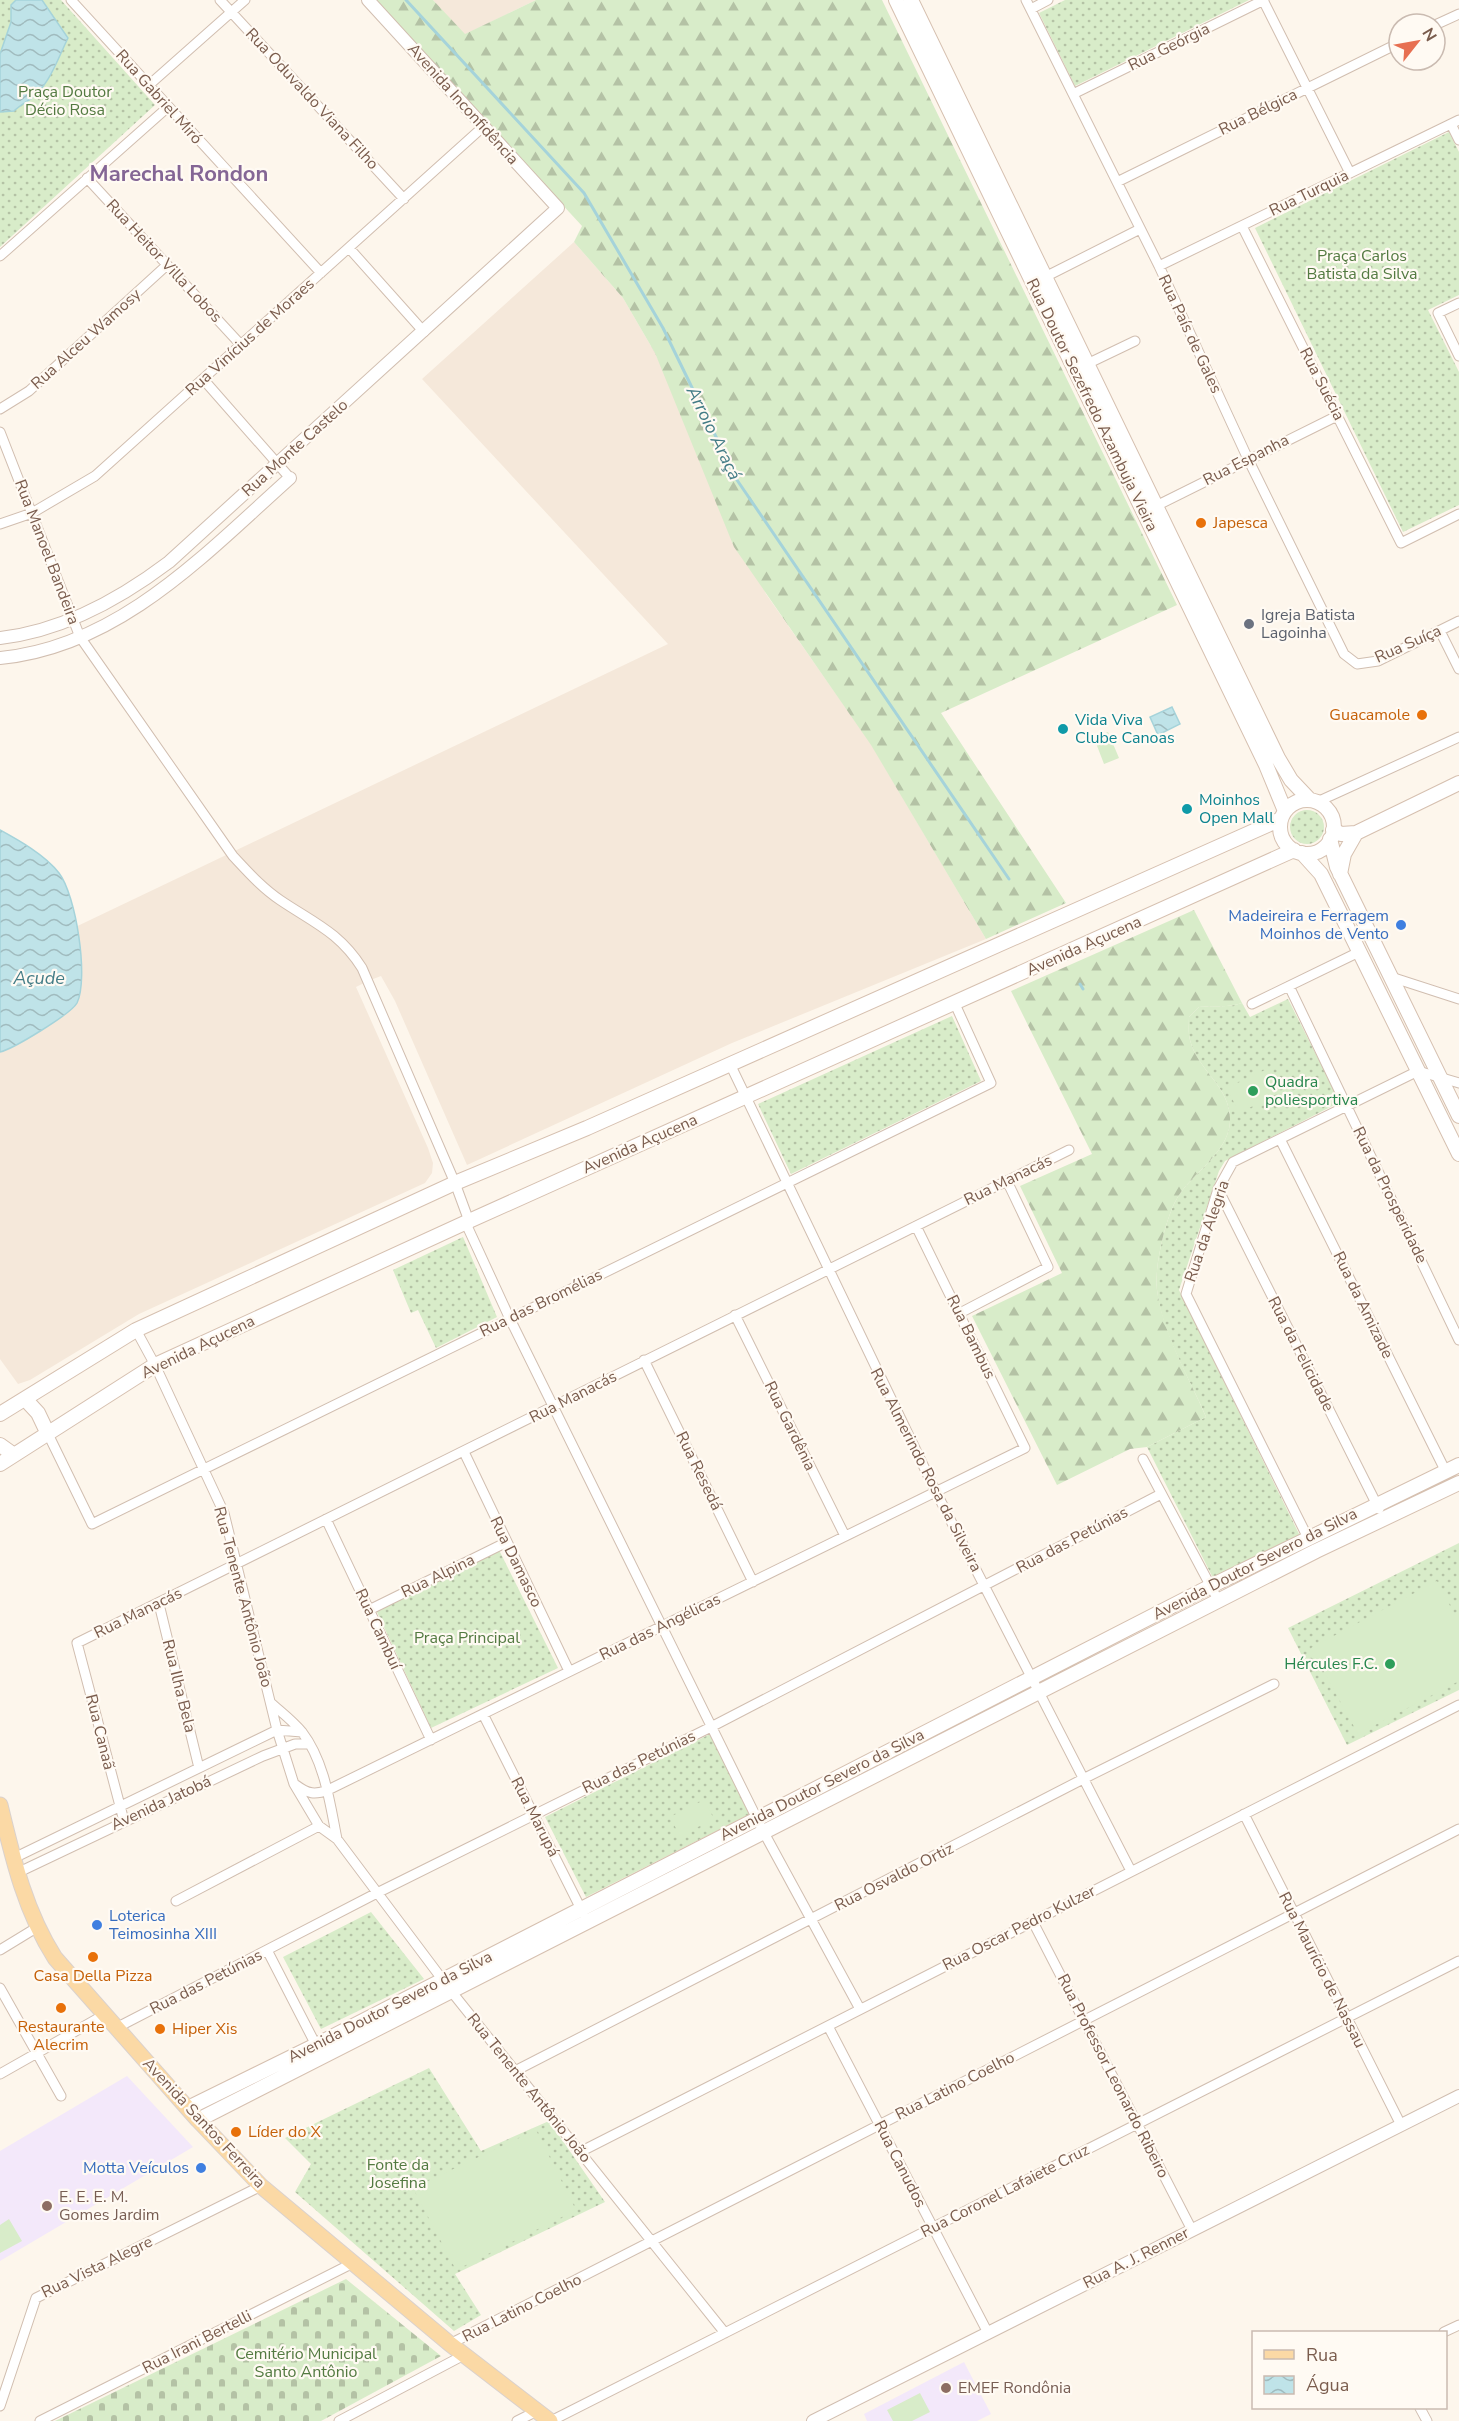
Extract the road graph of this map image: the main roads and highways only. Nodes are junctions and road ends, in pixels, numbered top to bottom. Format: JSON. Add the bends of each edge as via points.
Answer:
{"nodes":[{"id":1,"x":896,"y":0,"type":"edge"},
{"id":2,"x":911,"y":0,"type":"edge"},
{"id":3,"x":1459,"y":783,"type":"edge"},
{"id":4,"x":1313,"y":801,"type":"junction"},
{"id":5,"x":1283,"y":815,"type":"junction"},
{"id":6,"x":1356,"y":832,"type":"junction"},
{"id":7,"x":1332,"y":835,"type":"junction"},
{"id":8,"x":1298,"y":852,"type":"junction"},
{"id":9,"x":1340,"y":874,"type":"junction"},
{"id":10,"x":1459,"y":1116,"type":"edge"},
{"id":11,"x":1459,"y":1154,"type":"edge"},
{"id":12,"x":25,"y":1399,"type":"junction"},
{"id":13,"x":0,"y":1414,"type":"edge"},
{"id":14,"x":48,"y":1434,"type":"junction"},
{"id":15,"x":0,"y":1445,"type":"edge"},
{"id":16,"x":14,"y":1455,"type":"junction"},
{"id":17,"x":0,"y":1464,"type":"edge"},
{"id":18,"x":1459,"y":1465,"type":"edge"},
{"id":19,"x":1459,"y":1483,"type":"edge"},
{"id":20,"x":1,"y":1816,"type":"edge"},
{"id":21,"x":760,"y":1825,"type":"junction"},
{"id":22,"x":239,"y":2090,"type":"junction"},
{"id":23,"x":188,"y":2108,"type":"junction"},
{"id":24,"x":198,"y":2120,"type":"junction"},
{"id":25,"x":551,"y":2421,"type":"edge"}],
"edges":[{"from":1,"to":5,"type":"main road","name":"Rua Doutor Sezefredo Azambuja Vieira","via":[[1260,752]]},
{"from":2,"to":4,"type":"main road","name":"Rua Doutor Sezefredo Azambuja Vieira","via":[[1278,758],[1291,780]]},
{"from":3,"to":6,"type":"main road"},
{"from":4,"to":5,"type":"main road","via":[[1291,804]]},
{"from":4,"to":7,"type":"main road","via":[[1330,813]]},
{"from":5,"to":8,"type":"main road","via":[[1282,837]]},
{"from":5,"to":12,"type":"main road","via":[[455,1183],[136,1330]]},
{"from":6,"to":7,"type":"main road"},
{"from":6,"to":9,"type":"main road","via":[[1344,854]]},
{"from":7,"to":8,"type":"main road","via":[[1319,851]]},
{"from":7,"to":9,"type":"main road"},
{"from":8,"to":11,"type":"main road","via":[[1321,874]]},
{"from":8,"to":14,"type":"main road","name":"Avenida Açucena","via":[[155,1365]]},
{"from":9,"to":10,"type":"main road"},
{"from":12,"to":13,"type":"main road"},
{"from":12,"to":14,"type":"main road","via":[[38,1413]]},
{"from":14,"to":16,"type":"main road","name":"Avenida Açucena"},
{"from":15,"to":16,"type":"main road"},
{"from":16,"to":17,"type":"main road","name":"Avenida Açucena"},
{"from":18,"to":21,"type":"main road","name":"Avenida Doutor Severo da Silva","via":[[1032,1677]]},
{"from":19,"to":21,"type":"main road","name":"Avenida Doutor Severo da Silva"},
{"from":20,"to":23,"type":"main road","name":"Avenida Santos Ferreira","via":[[36,1928],[55,1958]]},
{"from":21,"to":22,"type":"main road","name":"Avenida Doutor Severo da Silva"},
{"from":22,"to":23,"type":"main road","name":"Avenida Doutor Severo da Silva"},
{"from":22,"to":24,"type":"main road","name":"Avenida Doutor Severo da Silva"},
{"from":23,"to":24,"type":"main road","name":"Avenida Santos Ferreira"},
{"from":24,"to":25,"type":"main road","name":"Avenida Santos Ferreira","via":[[261,2186],[450,2344]]}]}
